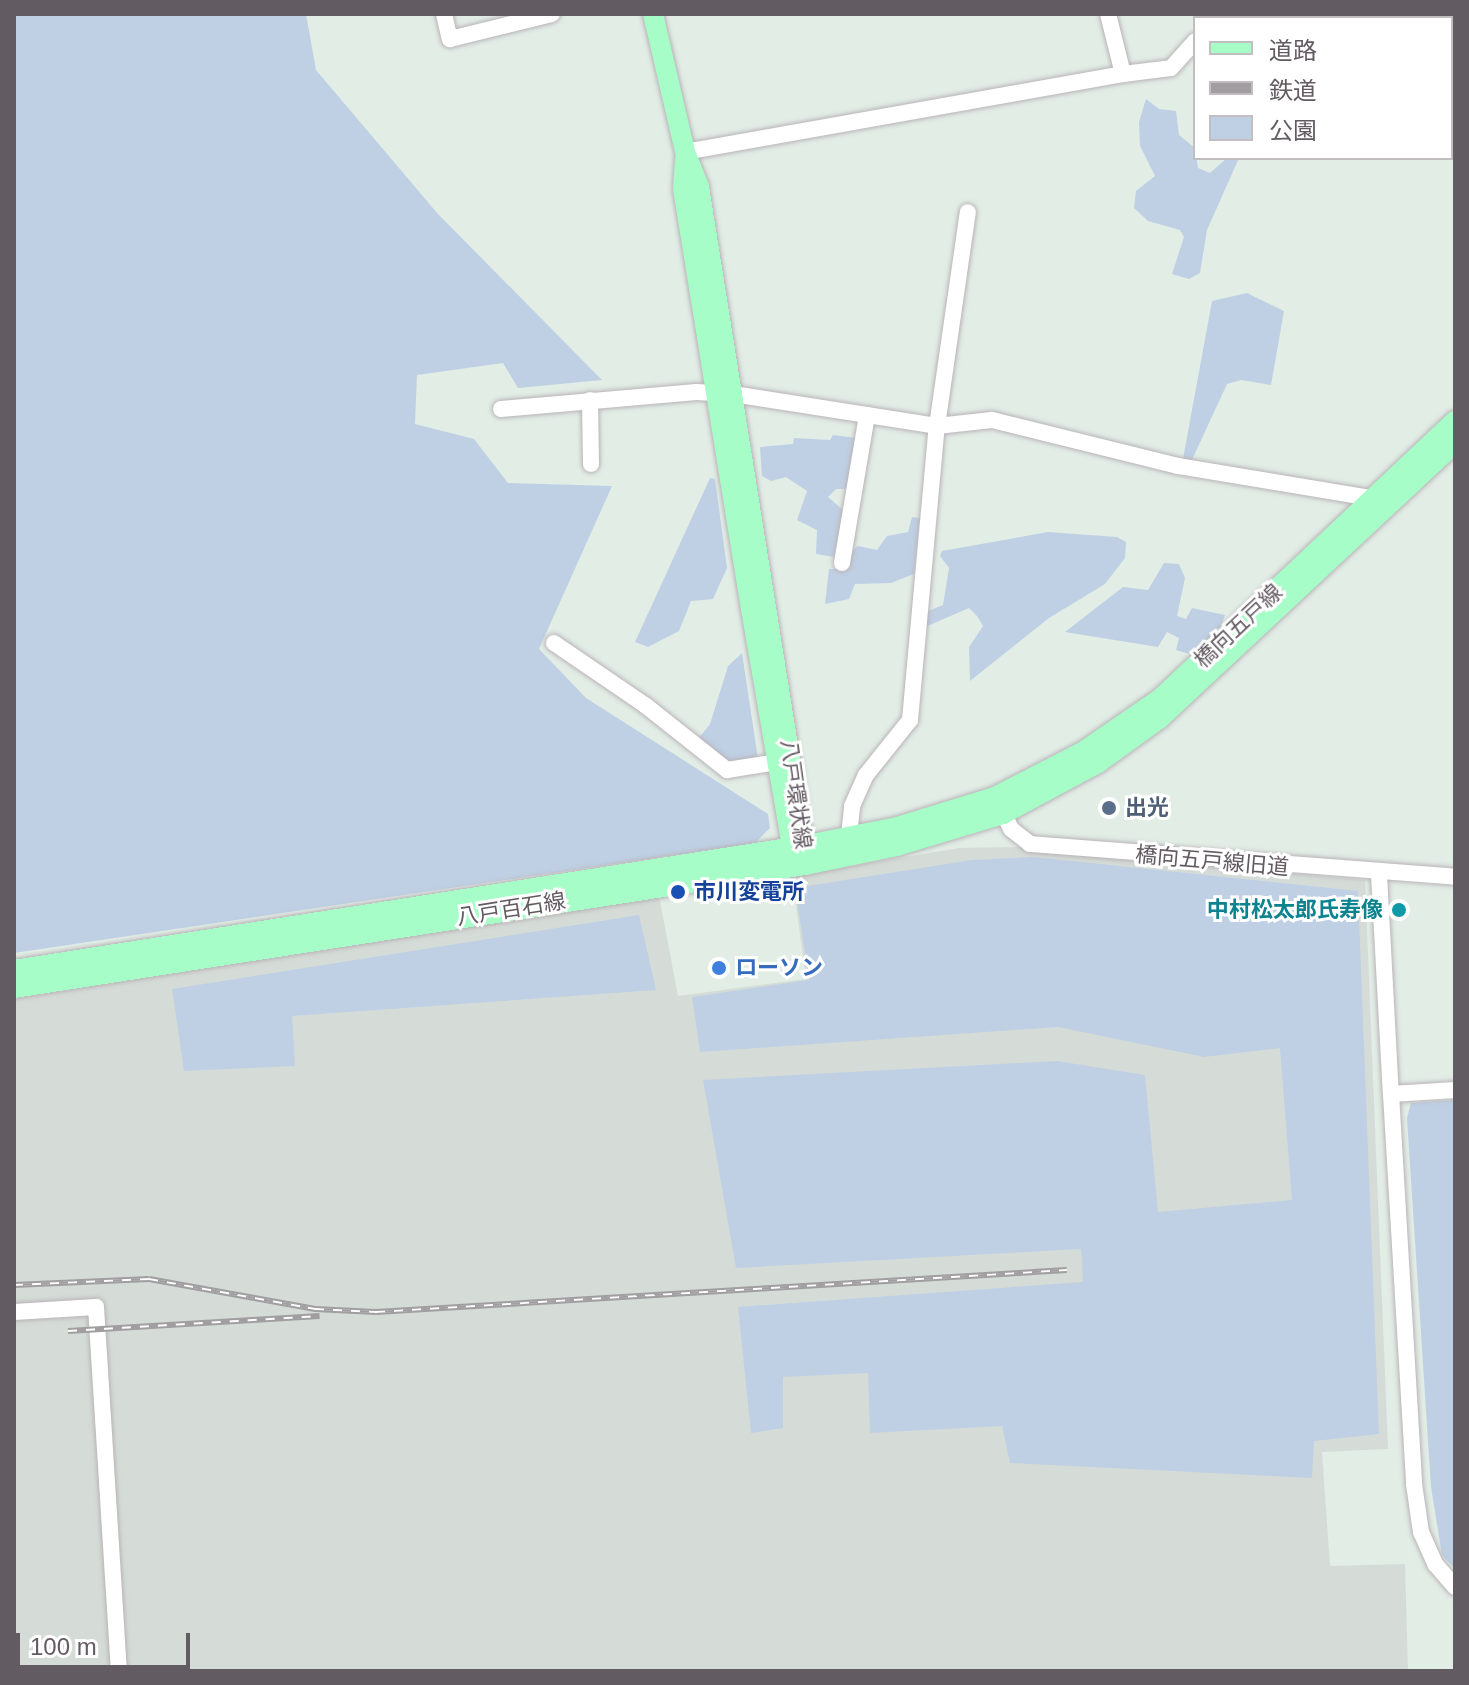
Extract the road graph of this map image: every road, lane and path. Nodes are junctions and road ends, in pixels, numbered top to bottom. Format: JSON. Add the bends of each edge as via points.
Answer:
{"nodes":[{"id":1,"x":444,"y":14,"type":"edge"},
{"id":2,"x":552,"y":14,"type":"edge"},
{"id":3,"x":653,"y":14,"type":"edge"},
{"id":4,"x":1108,"y":14,"type":"edge"},
{"id":5,"x":1193,"y":43,"type":"edge"},
{"id":6,"x":1123,"y":74,"type":"junction"},
{"id":7,"x":685,"y":152,"type":"junction"},
{"id":8,"x":968,"y":212,"type":"dead end"},
{"id":9,"x":725,"y":394,"type":"junction"},
{"id":10,"x":590,"y":400,"type":"junction"},
{"id":11,"x":501,"y":409,"type":"dead end"},
{"id":12,"x":867,"y":415,"type":"junction"},
{"id":13,"x":1455,"y":421,"type":"edge"},
{"id":14,"x":937,"y":426,"type":"junction"},
{"id":15,"x":1455,"y":443,"type":"edge"},
{"id":16,"x":591,"y":464,"type":"dead end"},
{"id":17,"x":1383,"y":500,"type":"junction"},
{"id":18,"x":842,"y":563,"type":"dead end"},
{"id":19,"x":554,"y":643,"type":"dead end"},
{"id":20,"x":778,"y":762,"type":"junction"},
{"id":21,"x":999,"y":806,"type":"junction"},
{"id":22,"x":849,"y":836,"type":"junction"},
{"id":23,"x":801,"y":852,"type":"junction"},
{"id":24,"x":1379,"y":875,"type":"junction"},
{"id":25,"x":1455,"y":877,"type":"edge"},
{"id":26,"x":14,"y":970,"type":"edge"},
{"id":27,"x":14,"y":988,"type":"edge"},
{"id":28,"x":1455,"y":1090,"type":"edge"},
{"id":29,"x":1391,"y":1094,"type":"junction"},
{"id":30,"x":14,"y":1312,"type":"edge"},
{"id":31,"x":1455,"y":1587,"type":"edge"},
{"id":32,"x":119,"y":1671,"type":"edge"}],
"edges":[{"from":1,"to":2,"type":"street","via":[[450,39]]},
{"from":3,"to":7,"type":"main road","name":"八戸環状線"},
{"from":4,"to":6,"type":"street"},
{"from":5,"to":6,"type":"street","via":[[1171,68]]},
{"from":6,"to":7,"type":"street"},
{"from":7,"to":9,"type":"main road","name":"八戸環状線","via":[[683,189]]},
{"from":8,"to":14,"type":"street"},
{"from":9,"to":10,"type":"street"},
{"from":9,"to":12,"type":"street"},
{"from":9,"to":20,"type":"main road","name":"八戸環状線"},
{"from":9,"to":23,"type":"main road","name":"八戸環状線"},
{"from":10,"to":11,"type":"street"},
{"from":10,"to":16,"type":"street"},
{"from":12,"to":14,"type":"street"},
{"from":12,"to":18,"type":"street"},
{"from":13,"to":17,"type":"main road","name":"橋向五戸線"},
{"from":14,"to":17,"type":"street","via":[[992,420],[1178,466]]},
{"from":14,"to":22,"type":"street","via":[[910,720],[866,775],[852,806]]},
{"from":15,"to":17,"type":"main road","name":"橋向五戸線"},
{"from":17,"to":21,"type":"main road","name":"橋向五戸線","via":[[1159,719],[1098,763]]},
{"from":19,"to":20,"type":"street","via":[[727,770]]},
{"from":20,"to":23,"type":"main road","name":"八戸環状線"},
{"from":21,"to":22,"type":"main road","name":"八戸百石線"},
{"from":21,"to":23,"type":"main road","name":"八戸百石線","via":[[897,846]]},
{"from":21,"to":24,"type":"street","name":"橋向五戸線旧道","via":[[1019,838],[1030,844]]},
{"from":22,"to":23,"type":"main road","name":"八戸百石線"},
{"from":23,"to":26,"type":"main road","name":"八戸百石線"},
{"from":23,"to":27,"type":"main road","name":"八戸百石線"},
{"from":24,"to":25,"type":"street","name":"橋向五戸線旧道"},
{"from":24,"to":29,"type":"street"},
{"from":28,"to":29,"type":"street"},
{"from":29,"to":31,"type":"street","via":[[1414,1484],[1421,1532],[1436,1565]]},
{"from":30,"to":32,"type":"street","via":[[96,1307]]}]}
